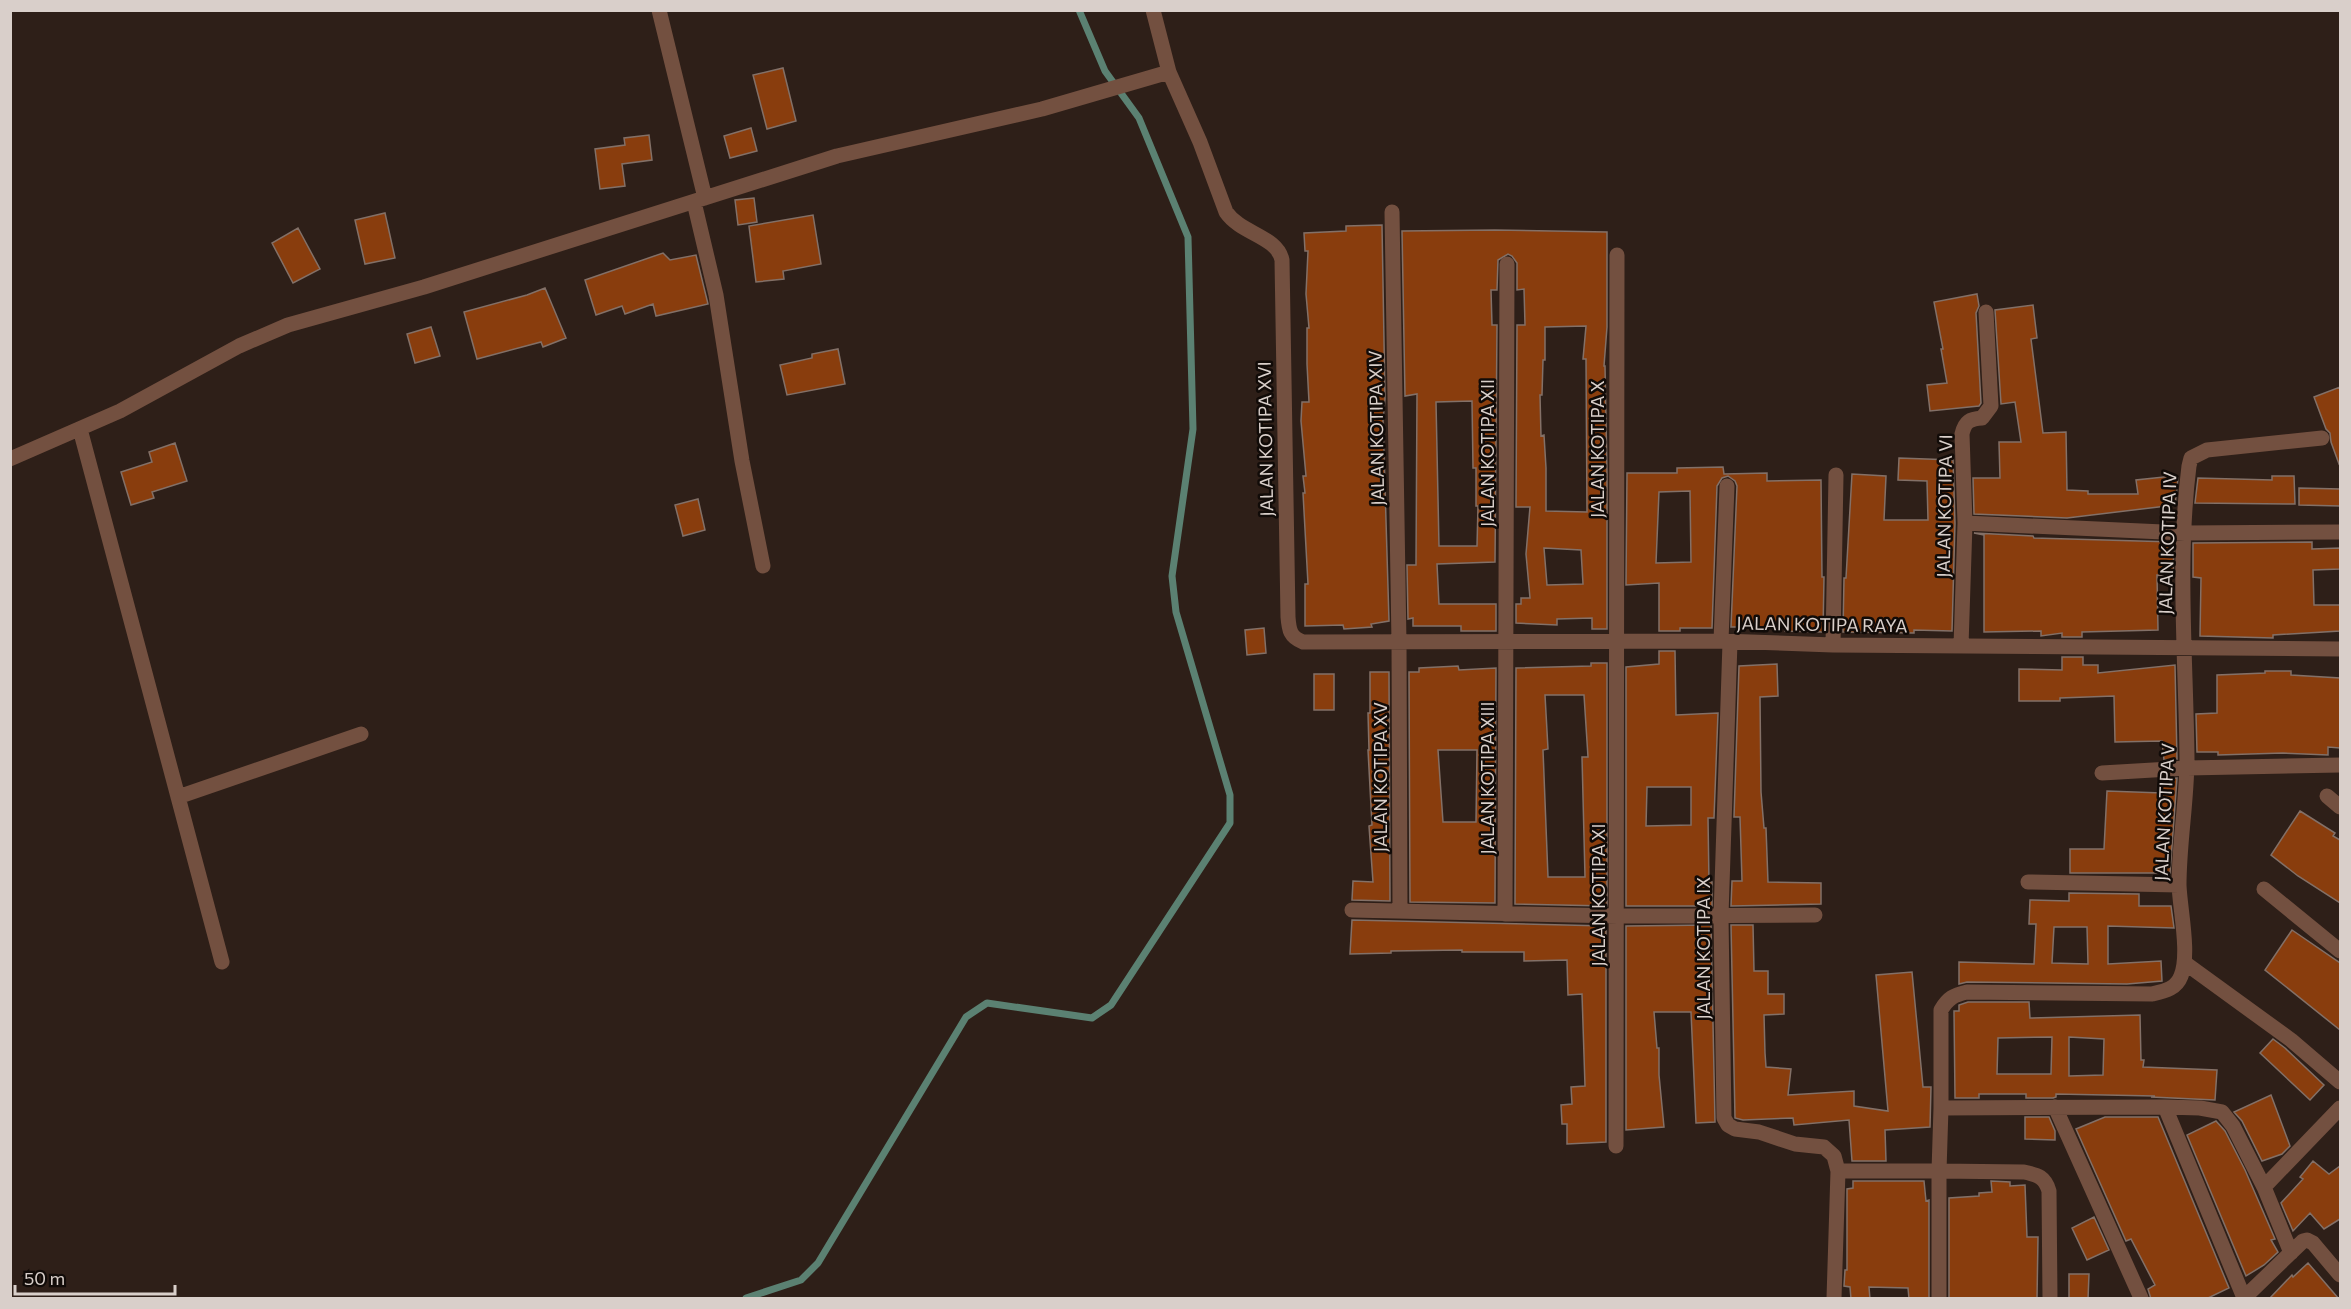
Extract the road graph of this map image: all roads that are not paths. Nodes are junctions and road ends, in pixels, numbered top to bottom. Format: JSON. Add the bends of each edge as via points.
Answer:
{"nodes":[{"id":1,"x":659,"y":10,"type":"edge"},
{"id":2,"x":1153,"y":10,"type":"edge"},
{"id":3,"x":1169,"y":72,"type":"junction"},
{"id":4,"x":699,"y":200,"type":"junction"},
{"id":5,"x":1392,"y":212,"type":"dead end"},
{"id":6,"x":1617,"y":255,"type":"dead end"},
{"id":7,"x":1507,"y":264,"type":"dead end"},
{"id":8,"x":1986,"y":312,"type":"dead end"},
{"id":9,"x":80,"y":429,"type":"junction"},
{"id":10,"x":2322,"y":438,"type":"dead end"},
{"id":11,"x":10,"y":459,"type":"edge"},
{"id":12,"x":1836,"y":475,"type":"dead end"},
{"id":13,"x":1727,"y":486,"type":"dead end"},
{"id":14,"x":1965,"y":523,"type":"junction"},
{"id":15,"x":2340,"y":532,"type":"edge"},
{"id":16,"x":2185,"y":533,"type":"junction"},
{"id":17,"x":763,"y":566,"type":"dead end"},
{"id":18,"x":1507,"y":641,"type":"junction"},
{"id":19,"x":1303,"y":642,"type":"joint"},
{"id":20,"x":1725,"y":642,"type":"junction"},
{"id":21,"x":1399,"y":643,"type":"junction"},
{"id":22,"x":1617,"y":643,"type":"junction"},
{"id":23,"x":1833,"y":645,"type":"junction"},
{"id":24,"x":1961,"y":646,"type":"junction"},
{"id":25,"x":2184,"y":647,"type":"junction"},
{"id":26,"x":2340,"y":649,"type":"edge"},
{"id":27,"x":361,"y":734,"type":"dead end"},
{"id":28,"x":2340,"y":765,"type":"edge"},
{"id":29,"x":2187,"y":768,"type":"junction"},
{"id":30,"x":2102,"y":773,"type":"dead end"},
{"id":31,"x":2327,"y":796,"type":"dead end"},
{"id":32,"x":178,"y":797,"type":"junction"},
{"id":33,"x":2340,"y":807,"type":"edge"},
{"id":34,"x":2028,"y":882,"type":"dead end"},
{"id":35,"x":2179,"y":885,"type":"junction"},
{"id":36,"x":2264,"y":889,"type":"dead end"},
{"id":37,"x":1352,"y":910,"type":"dead end"},
{"id":38,"x":1400,"y":910,"type":"junction"},
{"id":39,"x":1505,"y":914,"type":"junction"},
{"id":40,"x":1815,"y":915,"type":"dead end"},
{"id":41,"x":1618,"y":916,"type":"junction"},
{"id":42,"x":1721,"y":916,"type":"junction"},
{"id":43,"x":2340,"y":951,"type":"edge"},
{"id":44,"x":222,"y":962,"type":"dead end"},
{"id":45,"x":2183,"y":970,"type":"junction"},
{"id":46,"x":2340,"y":1082,"type":"edge"},
{"id":47,"x":2055,"y":1107,"type":"junction"},
{"id":48,"x":2165,"y":1107,"type":"junction"},
{"id":49,"x":1941,"y":1108,"type":"junction"},
{"id":50,"x":2340,"y":1108,"type":"edge"},
{"id":51,"x":1616,"y":1146,"type":"dead end"},
{"id":52,"x":1838,"y":1171,"type":"junction"},
{"id":53,"x":1939,"y":1172,"type":"junction"},
{"id":54,"x":2264,"y":1187,"type":"junction"},
{"id":55,"x":2291,"y":1252,"type":"junction"},
{"id":56,"x":2340,"y":1275,"type":"edge"},
{"id":57,"x":1834,"y":1299,"type":"edge"},
{"id":58,"x":1940,"y":1299,"type":"edge"},
{"id":59,"x":2050,"y":1299,"type":"edge"},
{"id":60,"x":2141,"y":1299,"type":"edge"},
{"id":61,"x":2244,"y":1299,"type":"edge"}],
"edges":[{"from":1,"to":4,"type":"street"},
{"from":2,"to":3,"type":"street"},
{"from":3,"to":4,"type":"street","via":[[1042,109],[837,156]]},
{"from":3,"to":19,"type":"street","name":"JALAN KOTIPA XVI","via":[[1226,212],[1232,221],[1277,246],[1282,260],[1288,617],[1291,635]]},
{"from":4,"to":9,"type":"street","via":[[424,287],[288,325],[239,346]]},
{"from":4,"to":17,"type":"street"},
{"from":5,"to":21,"type":"street","name":"JALAN KOTIPA XIV"},
{"from":6,"to":22,"type":"street","name":"JALAN KOTIPA X"},
{"from":7,"to":18,"type":"street","name":"JALAN KOTIPA XII"},
{"from":8,"to":14,"type":"street","name":"JALAN KOTIPA VI","via":[[1991,406],[1982,418],[1966,422],[1962,434]]},
{"from":9,"to":11,"type":"street"},
{"from":9,"to":32,"type":"street"},
{"from":10,"to":16,"type":"street","name":"JALAN KOTIPA IV","via":[[2207,450],[2191,458]]},
{"from":12,"to":23,"type":"street"},
{"from":13,"to":20,"type":"street","name":"JALAN KOTIPA IX"},
{"from":14,"to":16,"type":"street"},
{"from":14,"to":24,"type":"street","name":"JALAN KOTIPA VI"},
{"from":15,"to":16,"type":"street"},
{"from":16,"to":25,"type":"street","name":"JALAN KOTIPA IV"},
{"from":18,"to":21,"type":"street","name":"JALAN KOTIPA RAYA"},
{"from":18,"to":22,"type":"street","name":"JALAN KOTIPA RAYA"},
{"from":18,"to":39,"type":"street","name":"JALAN KOTIPA XIII"},
{"from":19,"to":21,"type":"street","name":"JALAN KOTIPA RAYA"},
{"from":20,"to":22,"type":"street","name":"JALAN KOTIPA RAYA"},
{"from":20,"to":23,"type":"street","name":"JALAN KOTIPA RAYA"},
{"from":20,"to":42,"type":"street","name":"JALAN KOTIPA IX"},
{"from":21,"to":38,"type":"street","name":"JALAN KOTIPA XV"},
{"from":22,"to":41,"type":"street","name":"JALAN KOTIPA XI"},
{"from":23,"to":24,"type":"street","name":"JALAN KOTIPA RAYA"},
{"from":24,"to":25,"type":"street","name":"JALAN KOTIPA RAYA"},
{"from":25,"to":26,"type":"street","name":"JALAN KOTIPA RAYA"},
{"from":25,"to":29,"type":"street","name":"JALAN KOTIPA V"},
{"from":27,"to":32,"type":"street"},
{"from":28,"to":29,"type":"street"},
{"from":29,"to":30,"type":"street"},
{"from":29,"to":35,"type":"street","name":"JALAN KOTIPA V"},
{"from":31,"to":33,"type":"street"},
{"from":32,"to":44,"type":"street"},
{"from":34,"to":35,"type":"street"},
{"from":35,"to":45,"type":"street","name":"JALAN KOTIPA V"},
{"from":36,"to":43,"type":"street"},
{"from":37,"to":38,"type":"street"},
{"from":38,"to":39,"type":"street"},
{"from":39,"to":41,"type":"street"},
{"from":40,"to":42,"type":"street"},
{"from":41,"to":42,"type":"street"},
{"from":41,"to":51,"type":"street","name":"JALAN KOTIPA XI"},
{"from":42,"to":52,"type":"street","name":"JALAN KOTIPA IX","via":[[1724,1118],[1735,1129],[1824,1147],[1834,1156]]},
{"from":45,"to":46,"type":"street","via":[[2291,1040]]},
{"from":45,"to":49,"type":"street","via":[[2176,986],[2152,994],[1956,994],[1941,1010]]},
{"from":47,"to":48,"type":"street"},
{"from":47,"to":49,"type":"street"},
{"from":47,"to":60,"type":"street"},
{"from":48,"to":54,"type":"street","via":[[2222,1112]]},
{"from":48,"to":61,"type":"street"},
{"from":49,"to":53,"type":"street"},
{"from":50,"to":54,"type":"street"},
{"from":52,"to":53,"type":"street"},
{"from":52,"to":57,"type":"street"},
{"from":53,"to":58,"type":"street"},
{"from":53,"to":59,"type":"street","via":[[2024,1172],[2046,1181]]},
{"from":54,"to":55,"type":"street"},
{"from":55,"to":56,"type":"street","via":[[2307,1240]]},
{"from":55,"to":61,"type":"street"}]}
